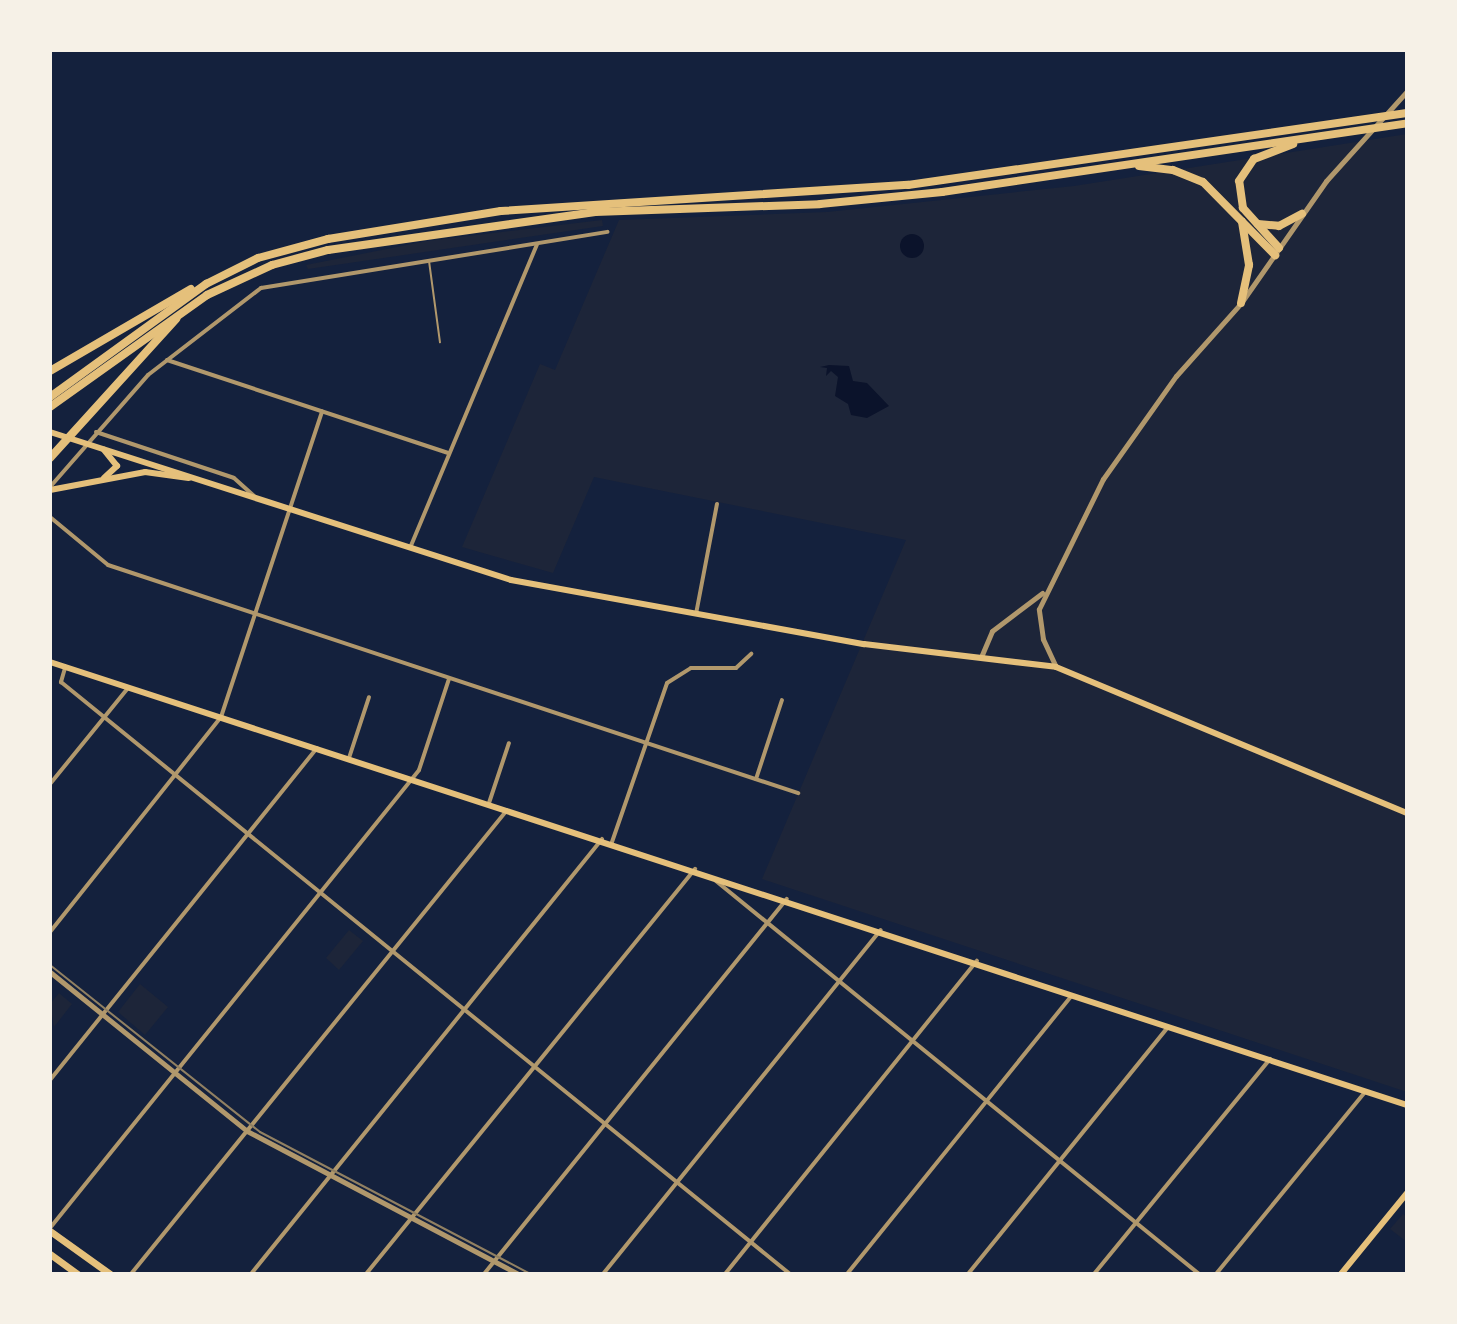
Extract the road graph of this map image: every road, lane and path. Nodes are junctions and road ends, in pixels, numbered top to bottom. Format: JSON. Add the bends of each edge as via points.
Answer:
{"nodes":[{"id":1,"x":1407,"y":91,"type":"edge"},
{"id":2,"x":1405,"y":113,"type":"edge"},
{"id":3,"x":1403,"y":124,"type":"edge"},
{"id":4,"x":1314,"y":137,"type":"junction"},
{"id":5,"x":1122,"y":165,"type":"junction"},
{"id":6,"x":1302,"y":214,"type":"junction"},
{"id":7,"x":1240,"y":218,"type":"junction"},
{"id":8,"x":1255,"y":223,"type":"junction"},
{"id":9,"x":607,"y":232,"type":"dead end"},
{"id":10,"x":537,"y":244,"type":"junction"},
{"id":11,"x":1277,"y":252,"type":"junction"},
{"id":12,"x":428,"y":260,"type":"junction"},
{"id":13,"x":206,"y":284,"type":"junction"},
{"id":14,"x":207,"y":295,"type":"junction"},
{"id":15,"x":1241,"y":303,"type":"junction"},
{"id":16,"x":440,"y":342,"type":"dead end"},
{"id":17,"x":165,"y":359,"type":"junction"},
{"id":18,"x":50,"y":371,"type":"edge"},
{"id":19,"x":50,"y":397,"type":"edge"},
{"id":20,"x":50,"y":407,"type":"edge"},
{"id":21,"x":322,"y":411,"type":"junction"},
{"id":22,"x":50,"y":432,"type":"edge"},
{"id":23,"x":96,"y":432,"type":"junction"},
{"id":24,"x":100,"y":448,"type":"junction"},
{"id":25,"x":449,"y":453,"type":"junction"},
{"id":26,"x":50,"y":458,"type":"edge"},
{"id":27,"x":197,"y":480,"type":"junction"},
{"id":28,"x":89,"y":483,"type":"junction"},
{"id":29,"x":50,"y":488,"type":"edge"},
{"id":30,"x":257,"y":498,"type":"junction"},
{"id":31,"x":717,"y":504,"type":"dead end"},
{"id":32,"x":290,"y":510,"type":"junction"},
{"id":33,"x":50,"y":517,"type":"edge"},
{"id":34,"x":410,"y":548,"type":"junction"},
{"id":35,"x":1043,"y":593,"type":"junction"},
{"id":36,"x":256,"y":614,"type":"junction"},
{"id":37,"x":696,"y":614,"type":"junction"},
{"id":38,"x":751,"y":654,"type":"dead end"},
{"id":39,"x":981,"y":657,"type":"junction"},
{"id":40,"x":50,"y":662,"type":"edge"},
{"id":41,"x":65,"y":667,"type":"junction"},
{"id":42,"x":1056,"y":667,"type":"junction"},
{"id":43,"x":449,"y":679,"type":"junction"},
{"id":44,"x":128,"y":688,"type":"junction"},
{"id":45,"x":369,"y":697,"type":"dead end"},
{"id":46,"x":782,"y":700,"type":"dead end"},
{"id":47,"x":221,"y":717,"type":"junction"},
{"id":48,"x":103,"y":718,"type":"junction"},
{"id":49,"x":509,"y":743,"type":"dead end"},
{"id":50,"x":644,"y":743,"type":"junction"},
{"id":51,"x":318,"y":748,"type":"junction"},
{"id":52,"x":349,"y":758,"type":"junction"},
{"id":53,"x":175,"y":777,"type":"junction"},
{"id":54,"x":413,"y":779,"type":"junction"},
{"id":55,"x":756,"y":779,"type":"junction"},
{"id":56,"x":50,"y":784,"type":"edge"},
{"id":57,"x":798,"y":793,"type":"dead end"},
{"id":58,"x":489,"y":803,"type":"junction"},
{"id":59,"x":508,"y":809,"type":"junction"},
{"id":60,"x":1407,"y":813,"type":"edge"},
{"id":61,"x":247,"y":835,"type":"junction"},
{"id":62,"x":602,"y":839,"type":"junction"},
{"id":63,"x":612,"y":842,"type":"junction"},
{"id":64,"x":695,"y":869,"type":"junction"},
{"id":65,"x":705,"y":871,"type":"junction"},
{"id":66,"x":319,"y":893,"type":"junction"},
{"id":67,"x":787,"y":899,"type":"junction"},
{"id":68,"x":767,"y":923,"type":"junction"},
{"id":69,"x":881,"y":930,"type":"junction"},
{"id":70,"x":50,"y":932,"type":"edge"},
{"id":71,"x":391,"y":952,"type":"junction"},
{"id":72,"x":977,"y":961,"type":"junction"},
{"id":73,"x":50,"y":972,"type":"edge"},
{"id":74,"x":840,"y":982,"type":"junction"},
{"id":75,"x":1074,"y":993,"type":"junction"},
{"id":76,"x":464,"y":1010,"type":"junction"},
{"id":77,"x":103,"y":1015,"type":"junction"},
{"id":78,"x":1169,"y":1025,"type":"junction"},
{"id":79,"x":913,"y":1042,"type":"junction"},
{"id":80,"x":1270,"y":1058,"type":"junction"},
{"id":81,"x":534,"y":1067,"type":"junction"},
{"id":82,"x":175,"y":1073,"type":"junction"},
{"id":83,"x":50,"y":1080,"type":"edge"},
{"id":84,"x":1366,"y":1091,"type":"junction"},
{"id":85,"x":986,"y":1101,"type":"junction"},
{"id":86,"x":1407,"y":1105,"type":"edge"},
{"id":87,"x":605,"y":1124,"type":"junction"},
{"id":88,"x":247,"y":1131,"type":"junction"},
{"id":89,"x":1060,"y":1161,"type":"junction"},
{"id":90,"x":329,"y":1176,"type":"junction"},
{"id":91,"x":677,"y":1183,"type":"junction"},
{"id":92,"x":1407,"y":1193,"type":"edge"},
{"id":93,"x":411,"y":1219,"type":"junction"},
{"id":94,"x":1136,"y":1223,"type":"junction"},
{"id":95,"x":50,"y":1229,"type":"edge"},
{"id":96,"x":750,"y":1242,"type":"junction"},
{"id":97,"x":50,"y":1254,"type":"edge"},
{"id":98,"x":494,"y":1261,"type":"junction"},
{"id":99,"x":78,"y":1274,"type":"edge"},
{"id":100,"x":110,"y":1274,"type":"edge"},
{"id":101,"x":131,"y":1274,"type":"edge"},
{"id":102,"x":251,"y":1274,"type":"edge"},
{"id":103,"x":366,"y":1274,"type":"edge"},
{"id":104,"x":484,"y":1274,"type":"edge"},
{"id":105,"x":518,"y":1274,"type":"edge"},
{"id":106,"x":603,"y":1274,"type":"edge"},
{"id":107,"x":725,"y":1274,"type":"edge"},
{"id":108,"x":790,"y":1274,"type":"edge"},
{"id":109,"x":847,"y":1274,"type":"edge"},
{"id":110,"x":968,"y":1274,"type":"edge"},
{"id":111,"x":1094,"y":1274,"type":"edge"},
{"id":112,"x":1199,"y":1274,"type":"edge"},
{"id":113,"x":1216,"y":1274,"type":"edge"},
{"id":114,"x":1341,"y":1274,"type":"edge"}],
"edges":[{"from":1,"to":6,"type":"street"},
{"from":2,"to":13,"type":"highway","via":[[908,185],[587,203],[432,220],[286,249]]},
{"from":3,"to":4,"type":"highway"},
{"from":4,"to":5,"type":"highway"},
{"from":4,"to":8,"type":"highway","via":[[1264,153],[1246,166],[1238,192]]},
{"from":5,"to":7,"type":"highway","via":[[1166,168],[1196,179]]},
{"from":5,"to":14,"type":"highway","via":[[835,203],[595,212],[468,226],[299,256]]},
{"from":6,"to":8,"type":"highway","via":[[1279,226]]},
{"from":6,"to":11,"type":"street"},
{"from":7,"to":11,"type":"highway"},
{"from":7,"to":15,"type":"highway","via":[[1249,257]]},
{"from":8,"to":11,"type":"highway"},
{"from":9,"to":10,"type":"street"},
{"from":10,"to":12,"type":"street"},
{"from":10,"to":25,"type":"street"},
{"from":11,"to":15,"type":"street"},
{"from":12,"to":16,"type":"lane"},
{"from":12,"to":17,"type":"street","via":[[261,288]]},
{"from":13,"to":18,"type":"highway","via":[[179,294]]},
{"from":13,"to":19,"type":"highway"},
{"from":14,"to":20,"type":"highway"},
{"from":14,"to":26,"type":"highway","via":[[159,336]]},
{"from":15,"to":35,"type":"street","via":[[1143,419],[1103,479]]},
{"from":17,"to":21,"type":"street"},
{"from":17,"to":23,"type":"street"},
{"from":21,"to":25,"type":"street"},
{"from":21,"to":32,"type":"street"},
{"from":22,"to":24,"type":"main road"},
{"from":23,"to":29,"type":"street"},
{"from":23,"to":30,"type":"street","via":[[234,478]]},
{"from":24,"to":27,"type":"main road"},
{"from":24,"to":28,"type":"main road","via":[[114,458],[117,469]]},
{"from":25,"to":34,"type":"street"},
{"from":27,"to":28,"type":"main road","via":[[151,472]]},
{"from":27,"to":30,"type":"main road"},
{"from":28,"to":29,"type":"main road"},
{"from":30,"to":32,"type":"main road"},
{"from":31,"to":37,"type":"street"},
{"from":32,"to":34,"type":"main road"},
{"from":32,"to":36,"type":"street"},
{"from":33,"to":36,"type":"street","via":[[108,565]]},
{"from":34,"to":37,"type":"main road","via":[[511,580]]},
{"from":35,"to":39,"type":"street","via":[[992,631]]},
{"from":35,"to":42,"type":"street","via":[[1038,621]]},
{"from":36,"to":43,"type":"street"},
{"from":36,"to":47,"type":"street"},
{"from":37,"to":39,"type":"main road","via":[[864,644]]},
{"from":38,"to":50,"type":"street","via":[[731,670],[691,668],[673,677],[660,696]]},
{"from":39,"to":42,"type":"main road"},
{"from":40,"to":41,"type":"main road"},
{"from":41,"to":44,"type":"main road"},
{"from":41,"to":48,"type":"street","via":[[61,682]]},
{"from":42,"to":60,"type":"main road"},
{"from":43,"to":50,"type":"street"},
{"from":43,"to":54,"type":"street"},
{"from":44,"to":47,"type":"main road"},
{"from":44,"to":48,"type":"street"},
{"from":45,"to":52,"type":"street"},
{"from":46,"to":55,"type":"street"},
{"from":47,"to":51,"type":"main road"},
{"from":47,"to":53,"type":"street"},
{"from":48,"to":53,"type":"street"},
{"from":48,"to":56,"type":"street"},
{"from":49,"to":58,"type":"street"},
{"from":50,"to":55,"type":"street"},
{"from":50,"to":63,"type":"street"},
{"from":51,"to":52,"type":"main road"},
{"from":51,"to":61,"type":"street"},
{"from":52,"to":54,"type":"main road"},
{"from":53,"to":61,"type":"street"},
{"from":53,"to":70,"type":"street"},
{"from":54,"to":58,"type":"main road"},
{"from":54,"to":66,"type":"street"},
{"from":55,"to":57,"type":"street"},
{"from":58,"to":59,"type":"main road"},
{"from":59,"to":62,"type":"main road"},
{"from":59,"to":71,"type":"street"},
{"from":61,"to":66,"type":"street"},
{"from":61,"to":77,"type":"street"},
{"from":62,"to":63,"type":"main road"},
{"from":62,"to":76,"type":"street"},
{"from":63,"to":64,"type":"main road"},
{"from":64,"to":65,"type":"main road"},
{"from":64,"to":81,"type":"street"},
{"from":65,"to":67,"type":"main road"},
{"from":65,"to":68,"type":"street"},
{"from":66,"to":71,"type":"street"},
{"from":66,"to":82,"type":"street"},
{"from":67,"to":68,"type":"street"},
{"from":67,"to":69,"type":"main road"},
{"from":68,"to":74,"type":"street"},
{"from":68,"to":87,"type":"street"},
{"from":69,"to":72,"type":"main road"},
{"from":69,"to":74,"type":"street"},
{"from":71,"to":76,"type":"street"},
{"from":71,"to":88,"type":"street"},
{"from":72,"to":75,"type":"main road"},
{"from":72,"to":79,"type":"street"},
{"from":73,"to":77,"type":"street"},
{"from":74,"to":79,"type":"street"},
{"from":74,"to":91,"type":"street"},
{"from":75,"to":78,"type":"main road"},
{"from":75,"to":85,"type":"street"},
{"from":76,"to":81,"type":"street"},
{"from":76,"to":90,"type":"street"},
{"from":77,"to":82,"type":"street"},
{"from":77,"to":83,"type":"street"},
{"from":78,"to":80,"type":"main road"},
{"from":78,"to":89,"type":"street"},
{"from":79,"to":85,"type":"street"},
{"from":79,"to":96,"type":"street"},
{"from":80,"to":84,"type":"main road"},
{"from":80,"to":94,"type":"street"},
{"from":81,"to":87,"type":"street"},
{"from":81,"to":93,"type":"street"},
{"from":82,"to":88,"type":"street"},
{"from":82,"to":95,"type":"street"},
{"from":84,"to":86,"type":"main road"},
{"from":84,"to":113,"type":"street"},
{"from":85,"to":89,"type":"street"},
{"from":85,"to":109,"type":"street"},
{"from":87,"to":91,"type":"street"},
{"from":87,"to":98,"type":"street"},
{"from":88,"to":90,"type":"street"},
{"from":88,"to":101,"type":"street"},
{"from":89,"to":94,"type":"street"},
{"from":89,"to":110,"type":"street"},
{"from":90,"to":93,"type":"street"},
{"from":90,"to":102,"type":"street"},
{"from":91,"to":96,"type":"street"},
{"from":91,"to":106,"type":"street"},
{"from":92,"to":114,"type":"main road"},
{"from":93,"to":98,"type":"street"},
{"from":93,"to":103,"type":"street"},
{"from":94,"to":111,"type":"street"},
{"from":94,"to":112,"type":"street"},
{"from":95,"to":100,"type":"main road"},
{"from":96,"to":107,"type":"street"},
{"from":96,"to":108,"type":"street"},
{"from":97,"to":99,"type":"main road"},
{"from":98,"to":104,"type":"street"},
{"from":98,"to":105,"type":"street"}]}
